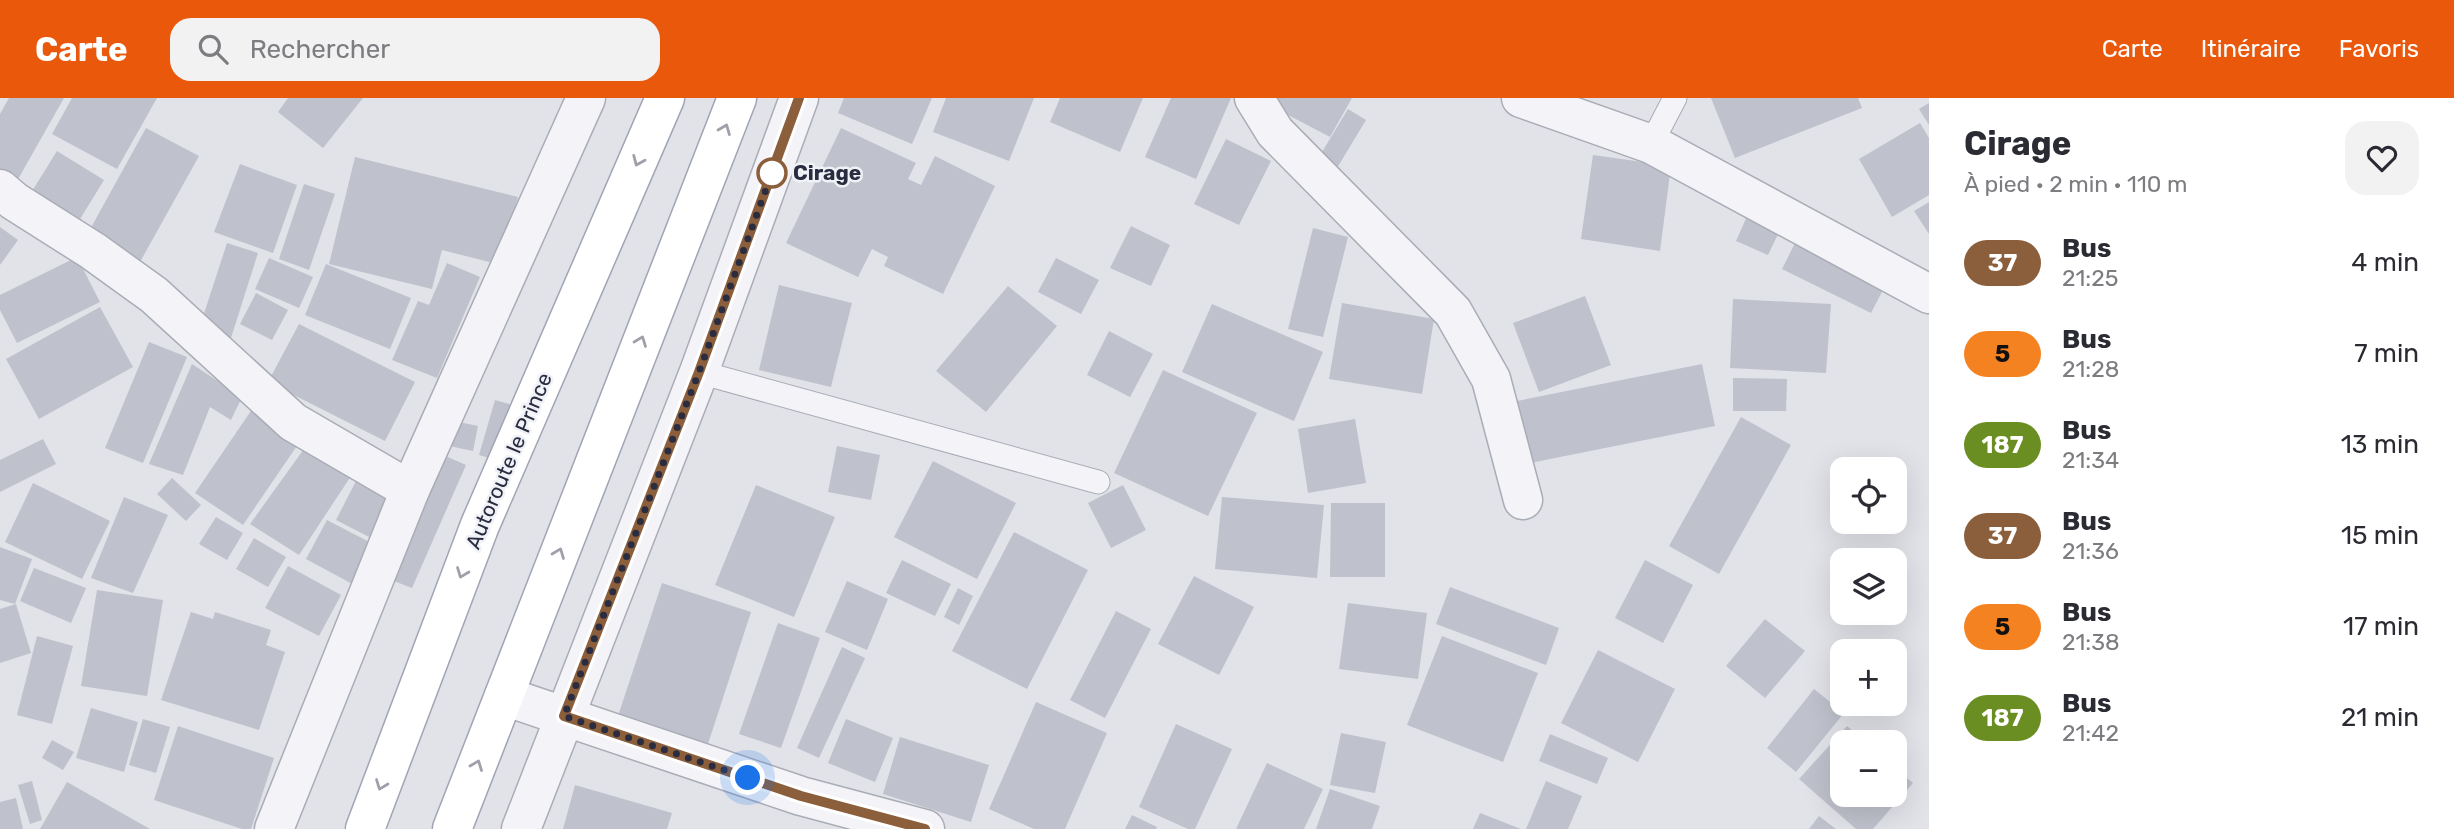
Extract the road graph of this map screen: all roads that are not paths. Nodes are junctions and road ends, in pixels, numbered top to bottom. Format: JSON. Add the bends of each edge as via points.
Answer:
{"nodes":[{"id":1,"x":586,"y":98,"type":"edge"},
{"id":2,"x":665,"y":98,"type":"edge"},
{"id":3,"x":737,"y":98,"type":"edge"},
{"id":4,"x":799,"y":98,"type":"edge"},
{"id":5,"x":1254,"y":98,"type":"edge"},
{"id":6,"x":1521,"y":98,"type":"edge"},
{"id":7,"x":1675,"y":98,"type":"edge"},
{"id":8,"x":1651,"y":144,"type":"junction"},
{"id":9,"x":0,"y":188,"type":"edge"},
{"id":10,"x":1929,"y":294,"type":"edge"},
{"id":11,"x":699,"y":372,"type":"junction"},
{"id":12,"x":1098,"y":482,"type":"dead end"},
{"id":13,"x":410,"y":490,"type":"junction"},
{"id":14,"x":1523,"y":500,"type":"dead end"},
{"id":15,"x":504,"y":696,"type":"junction"},
{"id":16,"x":564,"y":716,"type":"junction"},
{"id":17,"x":274,"y":829,"type":"edge"},
{"id":18,"x":365,"y":829,"type":"edge"},
{"id":19,"x":452,"y":829,"type":"edge"},
{"id":20,"x":521,"y":829,"type":"edge"},
{"id":21,"x":925,"y":829,"type":"edge"}],
"edges":[{"from":1,"to":13,"type":"street"},
{"from":2,"to":18,"type":"main road","name":"Autoroute le Prince","one_way":true,"via":[[480,525]]},
{"from":15,"to":3,"type":"main road","one_way":true},
{"from":4,"to":11,"type":"street"},
{"from":5,"to":14,"type":"street","via":[[1275,132],[1453,312],[1491,379]]},
{"from":6,"to":8,"type":"street"},
{"from":7,"to":8,"type":"lane"},
{"from":8,"to":10,"type":"street"},
{"from":9,"to":13,"type":"street","via":[[154,295],[293,422]]},
{"from":11,"to":12,"type":"lane"},
{"from":11,"to":16,"type":"street"},
{"from":13,"to":17,"type":"street"},
{"from":15,"to":16,"type":"street"},
{"from":19,"to":15,"type":"main road","one_way":true},
{"from":16,"to":20,"type":"street"},
{"from":16,"to":21,"type":"street","via":[[801,796]]}]}
